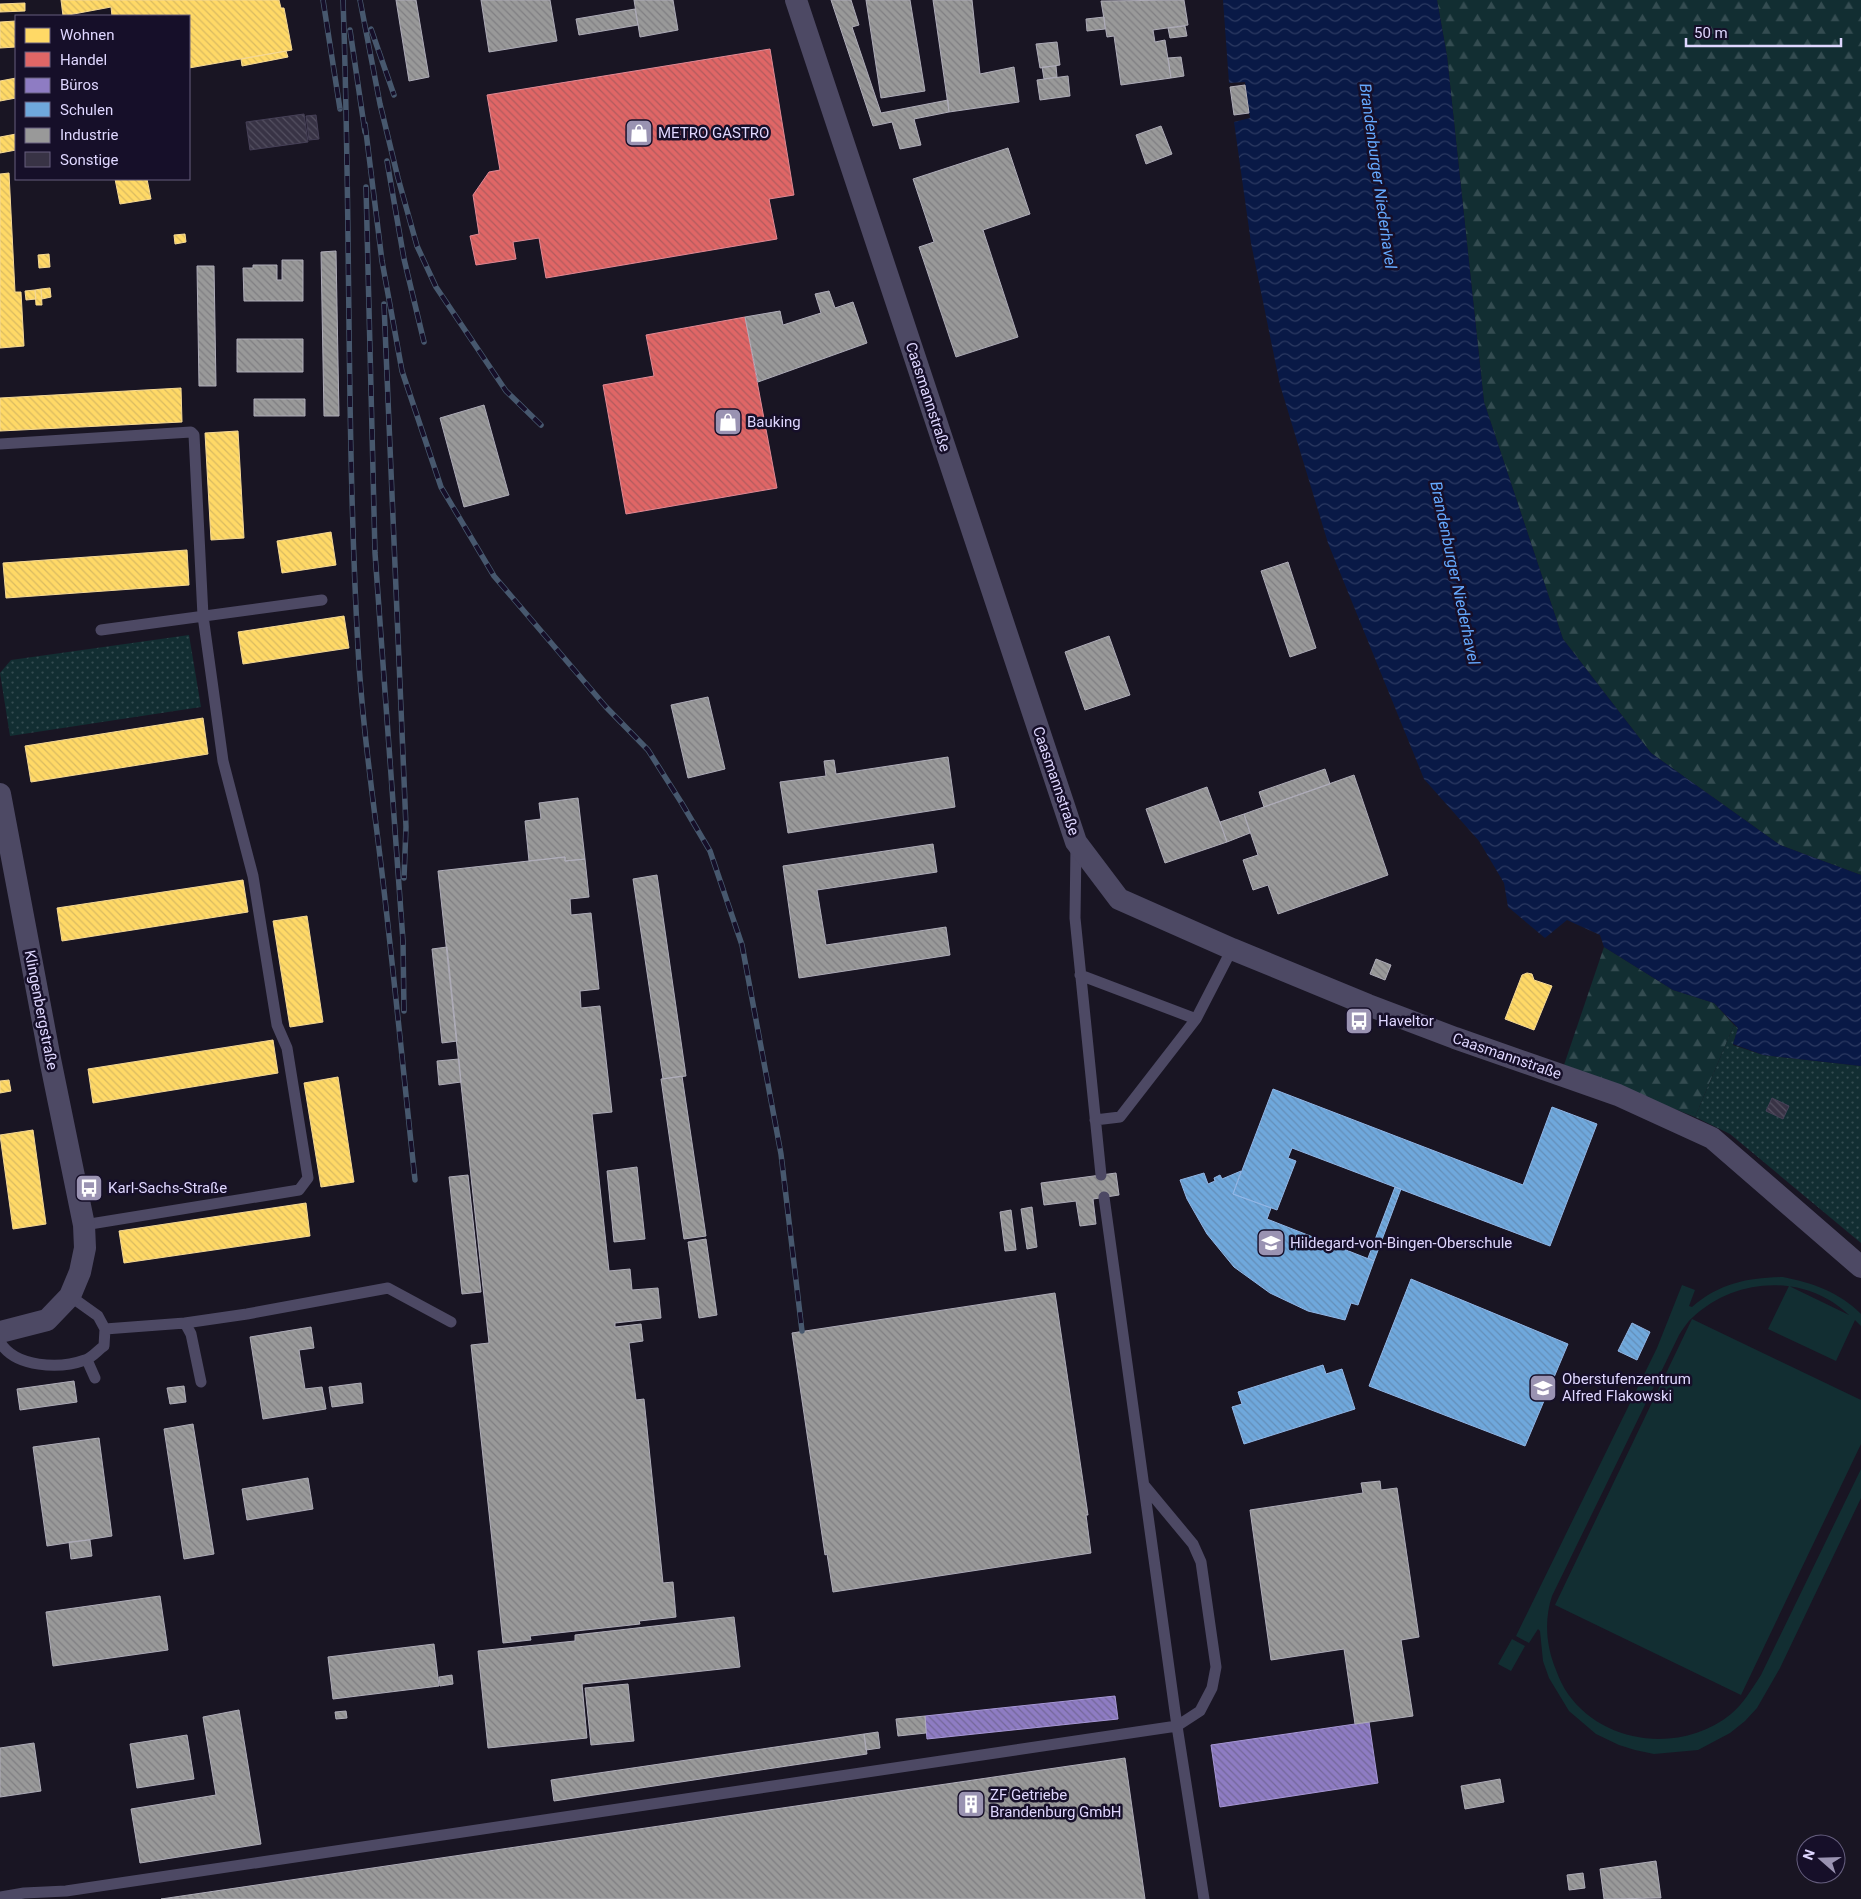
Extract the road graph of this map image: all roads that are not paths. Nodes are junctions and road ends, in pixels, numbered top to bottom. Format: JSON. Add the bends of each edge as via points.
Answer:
{"nodes":[{"id":1,"x":796,"y":0,"type":"edge"},
{"id":2,"x":0,"y":444,"type":"edge"},
{"id":3,"x":322,"y":600,"type":"dead end"},
{"id":4,"x":203,"y":616,"type":"junction"},
{"id":5,"x":101,"y":630,"type":"dead end"},
{"id":6,"x":0,"y":794,"type":"edge"},
{"id":7,"x":1076,"y":842,"type":"junction"},
{"id":8,"x":1232,"y":949,"type":"junction"},
{"id":9,"x":1080,"y":975,"type":"junction"},
{"id":10,"x":1196,"y":1019,"type":"junction"},
{"id":11,"x":1095,"y":1120,"type":"junction"},
{"id":12,"x":1101,"y":1175,"type":"dead end"},
{"id":13,"x":1104,"y":1197,"type":"dead end"},
{"id":14,"x":84,"y":1226,"type":"junction"},
{"id":15,"x":1861,"y":1267,"type":"edge"},
{"id":16,"x":70,"y":1296,"type":"junction"},
{"id":17,"x":452,"y":1322,"type":"dead end"},
{"id":18,"x":185,"y":1323,"type":"junction"},
{"id":19,"x":105,"y":1329,"type":"junction"},
{"id":20,"x":0,"y":1332,"type":"edge"},
{"id":21,"x":0,"y":1342,"type":"edge"},
{"id":22,"x":86,"y":1360,"type":"junction"},
{"id":23,"x":95,"y":1378,"type":"dead end"},
{"id":24,"x":200,"y":1382,"type":"dead end"},
{"id":25,"x":1144,"y":1485,"type":"junction"},
{"id":26,"x":1177,"y":1726,"type":"junction"},
{"id":27,"x":0,"y":1897,"type":"edge"},
{"id":28,"x":1204,"y":1899,"type":"edge"}],
"edges":[{"from":1,"to":7,"type":"street","name":"Caasmannstraße"},
{"from":2,"to":4,"type":"lane","via":[[192,432]]},
{"from":3,"to":4,"type":"lane"},
{"from":4,"to":5,"type":"lane"},
{"from":4,"to":14,"type":"lane","via":[[223,761],[253,876],[277,1026],[286,1048],[308,1178],[299,1190]]},
{"from":6,"to":14,"type":"street","name":"Klingenbergstraße"},
{"from":7,"to":8,"type":"street","name":"Caasmannstraße","via":[[1119,899]]},
{"from":7,"to":9,"type":"lane","via":[[1074,918]]},
{"from":8,"to":10,"type":"lane"},
{"from":8,"to":15,"type":"street","name":"Caasmannstraße","via":[[1368,1005],[1618,1095],[1696,1129],[1735,1156]]},
{"from":9,"to":10,"type":"lane"},
{"from":9,"to":11,"type":"lane"},
{"from":10,"to":11,"type":"lane","via":[[1120,1117]]},
{"from":11,"to":12,"type":"lane"},
{"from":13,"to":25,"type":"lane"},
{"from":14,"to":16,"type":"street","name":"Klingenbergstraße","via":[[85,1248]]},
{"from":16,"to":19,"type":"lane","via":[[98,1316]]},
{"from":16,"to":20,"type":"street","via":[[47,1320]]},
{"from":17,"to":18,"type":"lane","via":[[388,1288]]},
{"from":18,"to":19,"type":"lane"},
{"from":18,"to":24,"type":"lane","via":[[191,1334]]},
{"from":19,"to":22,"type":"lane","via":[[104,1346]]},
{"from":21,"to":22,"type":"lane","via":[[4,1349],[25,1362],[50,1365]]},
{"from":22,"to":23,"type":"lane"},
{"from":25,"to":26,"type":"lane"},
{"from":25,"to":26,"type":"lane","via":[[1193,1544],[1201,1562],[1216,1667],[1212,1688],[1200,1712]]},
{"from":26,"to":27,"type":"lane","via":[[66,1891]]},
{"from":26,"to":28,"type":"lane"}]}
